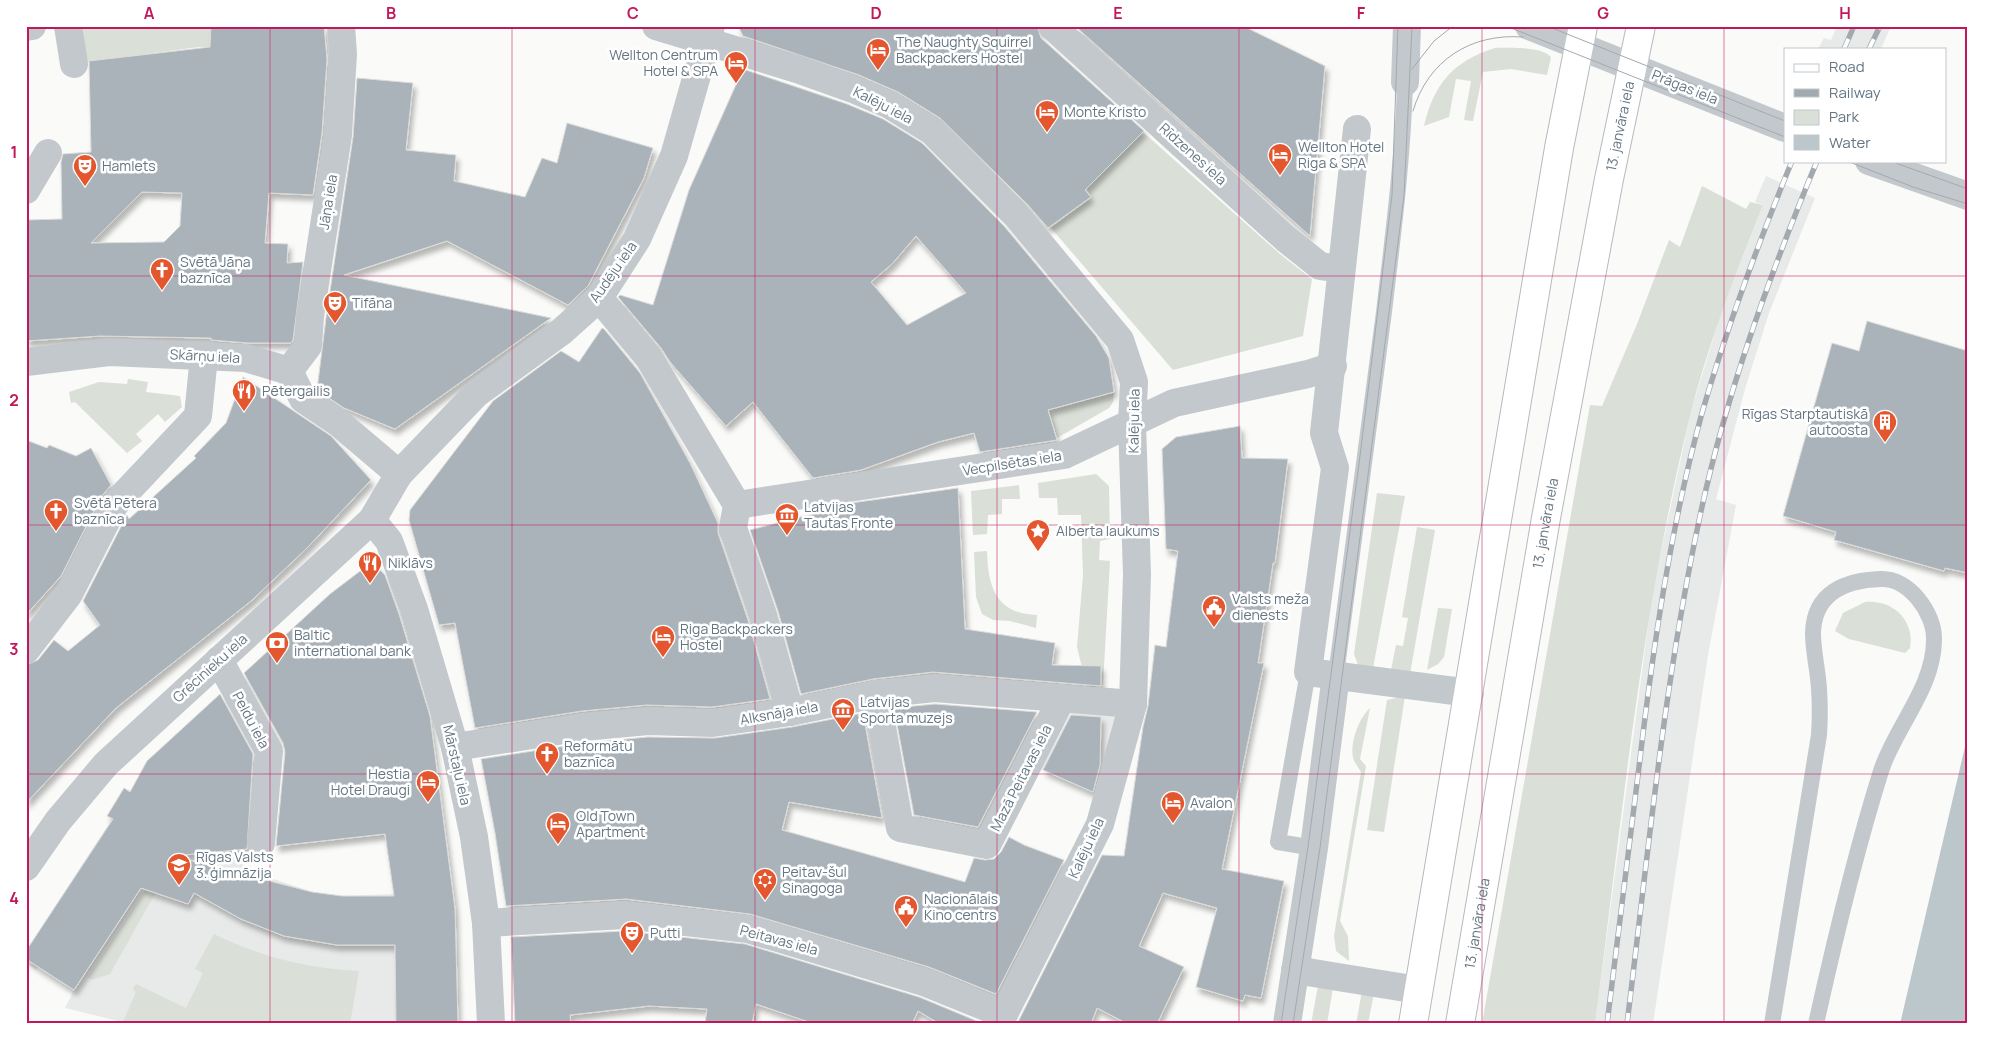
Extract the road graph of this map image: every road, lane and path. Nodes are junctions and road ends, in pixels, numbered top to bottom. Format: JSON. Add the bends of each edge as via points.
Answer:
{"nodes":[{"id":1,"x":32,"y":26,"type":"edge"},
{"id":2,"x":68,"y":26,"type":"edge"},
{"id":3,"x":340,"y":26,"type":"edge"},
{"id":4,"x":656,"y":26,"type":"edge"},
{"id":5,"x":1052,"y":26,"type":"edge"},
{"id":6,"x":1407,"y":26,"type":"edge"},
{"id":7,"x":1528,"y":26,"type":"edge"},
{"id":8,"x":1641,"y":26,"type":"edge"},
{"id":9,"x":26,"y":27,"type":"edge"},
{"id":10,"x":709,"y":34,"type":"edge"},
{"id":11,"x":1580,"y":36,"type":"edge"},
{"id":12,"x":74,"y":64,"type":"dead end"},
{"id":13,"x":1633,"y":66,"type":"junction"},
{"id":14,"x":1405,"y":82,"type":"joint"},
{"id":15,"x":1784,"y":128,"type":"edge"},
{"id":16,"x":1357,"y":129,"type":"dead end"},
{"id":17,"x":48,"y":153,"type":"dead end"},
{"id":18,"x":1872,"y":162,"type":"edge"},
{"id":19,"x":26,"y":190,"type":"edge"},
{"id":20,"x":1968,"y":196,"type":"edge"},
{"id":21,"x":1341,"y":269,"type":"junction"},
{"id":22,"x":599,"y":298,"type":"junction"},
{"id":23,"x":204,"y":356,"type":"junction"},
{"id":24,"x":26,"y":362,"type":"edge"},
{"id":25,"x":1333,"y":366,"type":"junction"},
{"id":26,"x":289,"y":371,"type":"junction"},
{"id":27,"x":1132,"y":424,"type":"junction"},
{"id":28,"x":399,"y":474,"type":"junction"},
{"id":29,"x":737,"y":506,"type":"junction"},
{"id":30,"x":372,"y":520,"type":"junction"},
{"id":31,"x":26,"y":650,"type":"edge"},
{"id":32,"x":219,"y":660,"type":"junction"},
{"id":33,"x":1308,"y":672,"type":"junction"},
{"id":34,"x":1336,"y":675,"type":"junction"},
{"id":35,"x":1470,"y":693,"type":"junction"},
{"id":36,"x":876,"y":694,"type":"junction"},
{"id":37,"x":1062,"y":698,"type":"junction"},
{"id":38,"x":1133,"y":704,"type":"junction"},
{"id":39,"x":790,"y":712,"type":"junction"},
{"id":40,"x":455,"y":747,"type":"junction"},
{"id":41,"x":262,"y":843,"type":"dead end"},
{"id":42,"x":1314,"y":848,"type":"junction"},
{"id":43,"x":26,"y":867,"type":"edge"},
{"id":44,"x":486,"y":923,"type":"junction"},
{"id":45,"x":1295,"y":970,"type":"junction"},
{"id":46,"x":1418,"y":990,"type":"junction"},
{"id":47,"x":1001,"y":1019,"type":"edge"},
{"id":48,"x":491,"y":1024,"type":"edge"},
{"id":49,"x":1287,"y":1024,"type":"edge"},
{"id":50,"x":1413,"y":1024,"type":"edge"},
{"id":51,"x":1460,"y":1024,"type":"edge"},
{"id":52,"x":1772,"y":1024,"type":"edge"},
{"id":53,"x":1816,"y":1024,"type":"edge"}],
"edges":[{"from":1,"to":9,"type":"street"},
{"from":2,"to":12,"type":"street"},
{"from":3,"to":26,"type":"street","name":"Jāņa iela","via":[[350,54],[308,346]]},
{"from":4,"to":10,"type":"street","name":"Kalēju iela"},
{"from":5,"to":21,"type":"street","name":"Rīdzenes iela","via":[[1286,239],[1320,266]]},
{"from":6,"to":14,"type":"street"},
{"from":7,"to":11,"type":"street","name":"Prāgas iela"},
{"from":8,"to":13,"type":"main road","name":"13. janvāra iela"},
{"from":10,"to":22,"type":"street","name":"Audēju iela","via":[[674,156],[637,239]]},
{"from":10,"to":27,"type":"street","name":"Kalēju iela","via":[[890,105],[932,131],[1016,215],[1120,340],[1134,382]]},
{"from":11,"to":13,"type":"street","name":"Prāgas iela"},
{"from":11,"to":35,"type":"main road"},
{"from":13,"to":15,"type":"street","name":"Prāgas iela"},
{"from":13,"to":51,"type":"main road","name":"13. janvāra iela","via":[[1546,518]]},
{"from":14,"to":34,"type":"lane","via":[[1399,177],[1370,429]]},
{"from":16,"to":21,"type":"street"},
{"from":17,"to":19,"type":"street"},
{"from":18,"to":20,"type":"street"},
{"from":21,"to":25,"type":"street"},
{"from":22,"to":28,"type":"street","name":"Audēju iela","via":[[561,332],[476,394]]},
{"from":22,"to":29,"type":"street","via":[[649,358]]},
{"from":23,"to":24,"type":"street","name":"Skārņu iela","via":[[109,352]]},
{"from":23,"to":26,"type":"street","name":"Skārņu iela","via":[[246,358]]},
{"from":23,"to":31,"type":"street","via":[[198,416],[115,504],[69,594]]},
{"from":25,"to":27,"type":"street","name":"Vecpilsētas iela","via":[[1174,403]]},
{"from":25,"to":33,"type":"street","via":[[1324,433],[1336,468]]},
{"from":26,"to":28,"type":"street","via":[[303,399],[340,424]]},
{"from":27,"to":29,"type":"street","name":"Vecpilsētas iela","via":[[1064,455]]},
{"from":27,"to":38,"type":"street","name":"Kalēju iela","via":[[1137,574]]},
{"from":28,"to":30,"type":"street","name":"Grēcinieku iela"},
{"from":29,"to":39,"type":"street","via":[[733,528],[763,615]]},
{"from":30,"to":32,"type":"street","name":"Grēcinieku iela"},
{"from":30,"to":40,"type":"street","name":"Mārstaļu iela","via":[[390,541]]},
{"from":32,"to":41,"type":"street","name":"Peldu iela","via":[[269,751]]},
{"from":32,"to":43,"type":"street","name":"Grēcinieku iela","via":[[106,764],[58,821]]},
{"from":33,"to":34,"type":"street"},
{"from":33,"to":42,"type":"lane","via":[[1278,842]]},
{"from":34,"to":35,"type":"street"},
{"from":34,"to":42,"type":"street"},
{"from":35,"to":46,"type":"main road"},
{"from":36,"to":37,"type":"street","name":"Alksnāja iela","via":[[935,688]]},
{"from":36,"to":37,"type":"street","name":"Mazā Peitavas iela","via":[[900,828],[987,845]]},
{"from":36,"to":39,"type":"street","name":"Alksnāja iela"},
{"from":37,"to":38,"type":"street","name":"Alksnāja iela"},
{"from":38,"to":47,"type":"street","name":"Kalēju iela","via":[[1100,824]]},
{"from":39,"to":40,"type":"street","name":"Alksnāja iela","via":[[714,723],[648,721],[583,727]]},
{"from":40,"to":44,"type":"street","name":"Mārstaļu iela","via":[[474,837]]},
{"from":42,"to":45,"type":"street"},
{"from":44,"to":47,"type":"street","name":"Peitavas iela","via":[[624,915],[748,929],[924,982]]},
{"from":44,"to":48,"type":"street","name":"Mārstaļu iela"},
{"from":45,"to":46,"type":"street"},
{"from":45,"to":49,"type":"street"},
{"from":46,"to":50,"type":"main road"},
{"from":52,"to":53,"type":"lane","via":[[1819,735],[1814,623],[1820,608],[1842,585],[1860,579],[1885,578],[1906,588],[1930,615],[1934,638],[1930,669],[1882,768],[1847,883]]}]}
